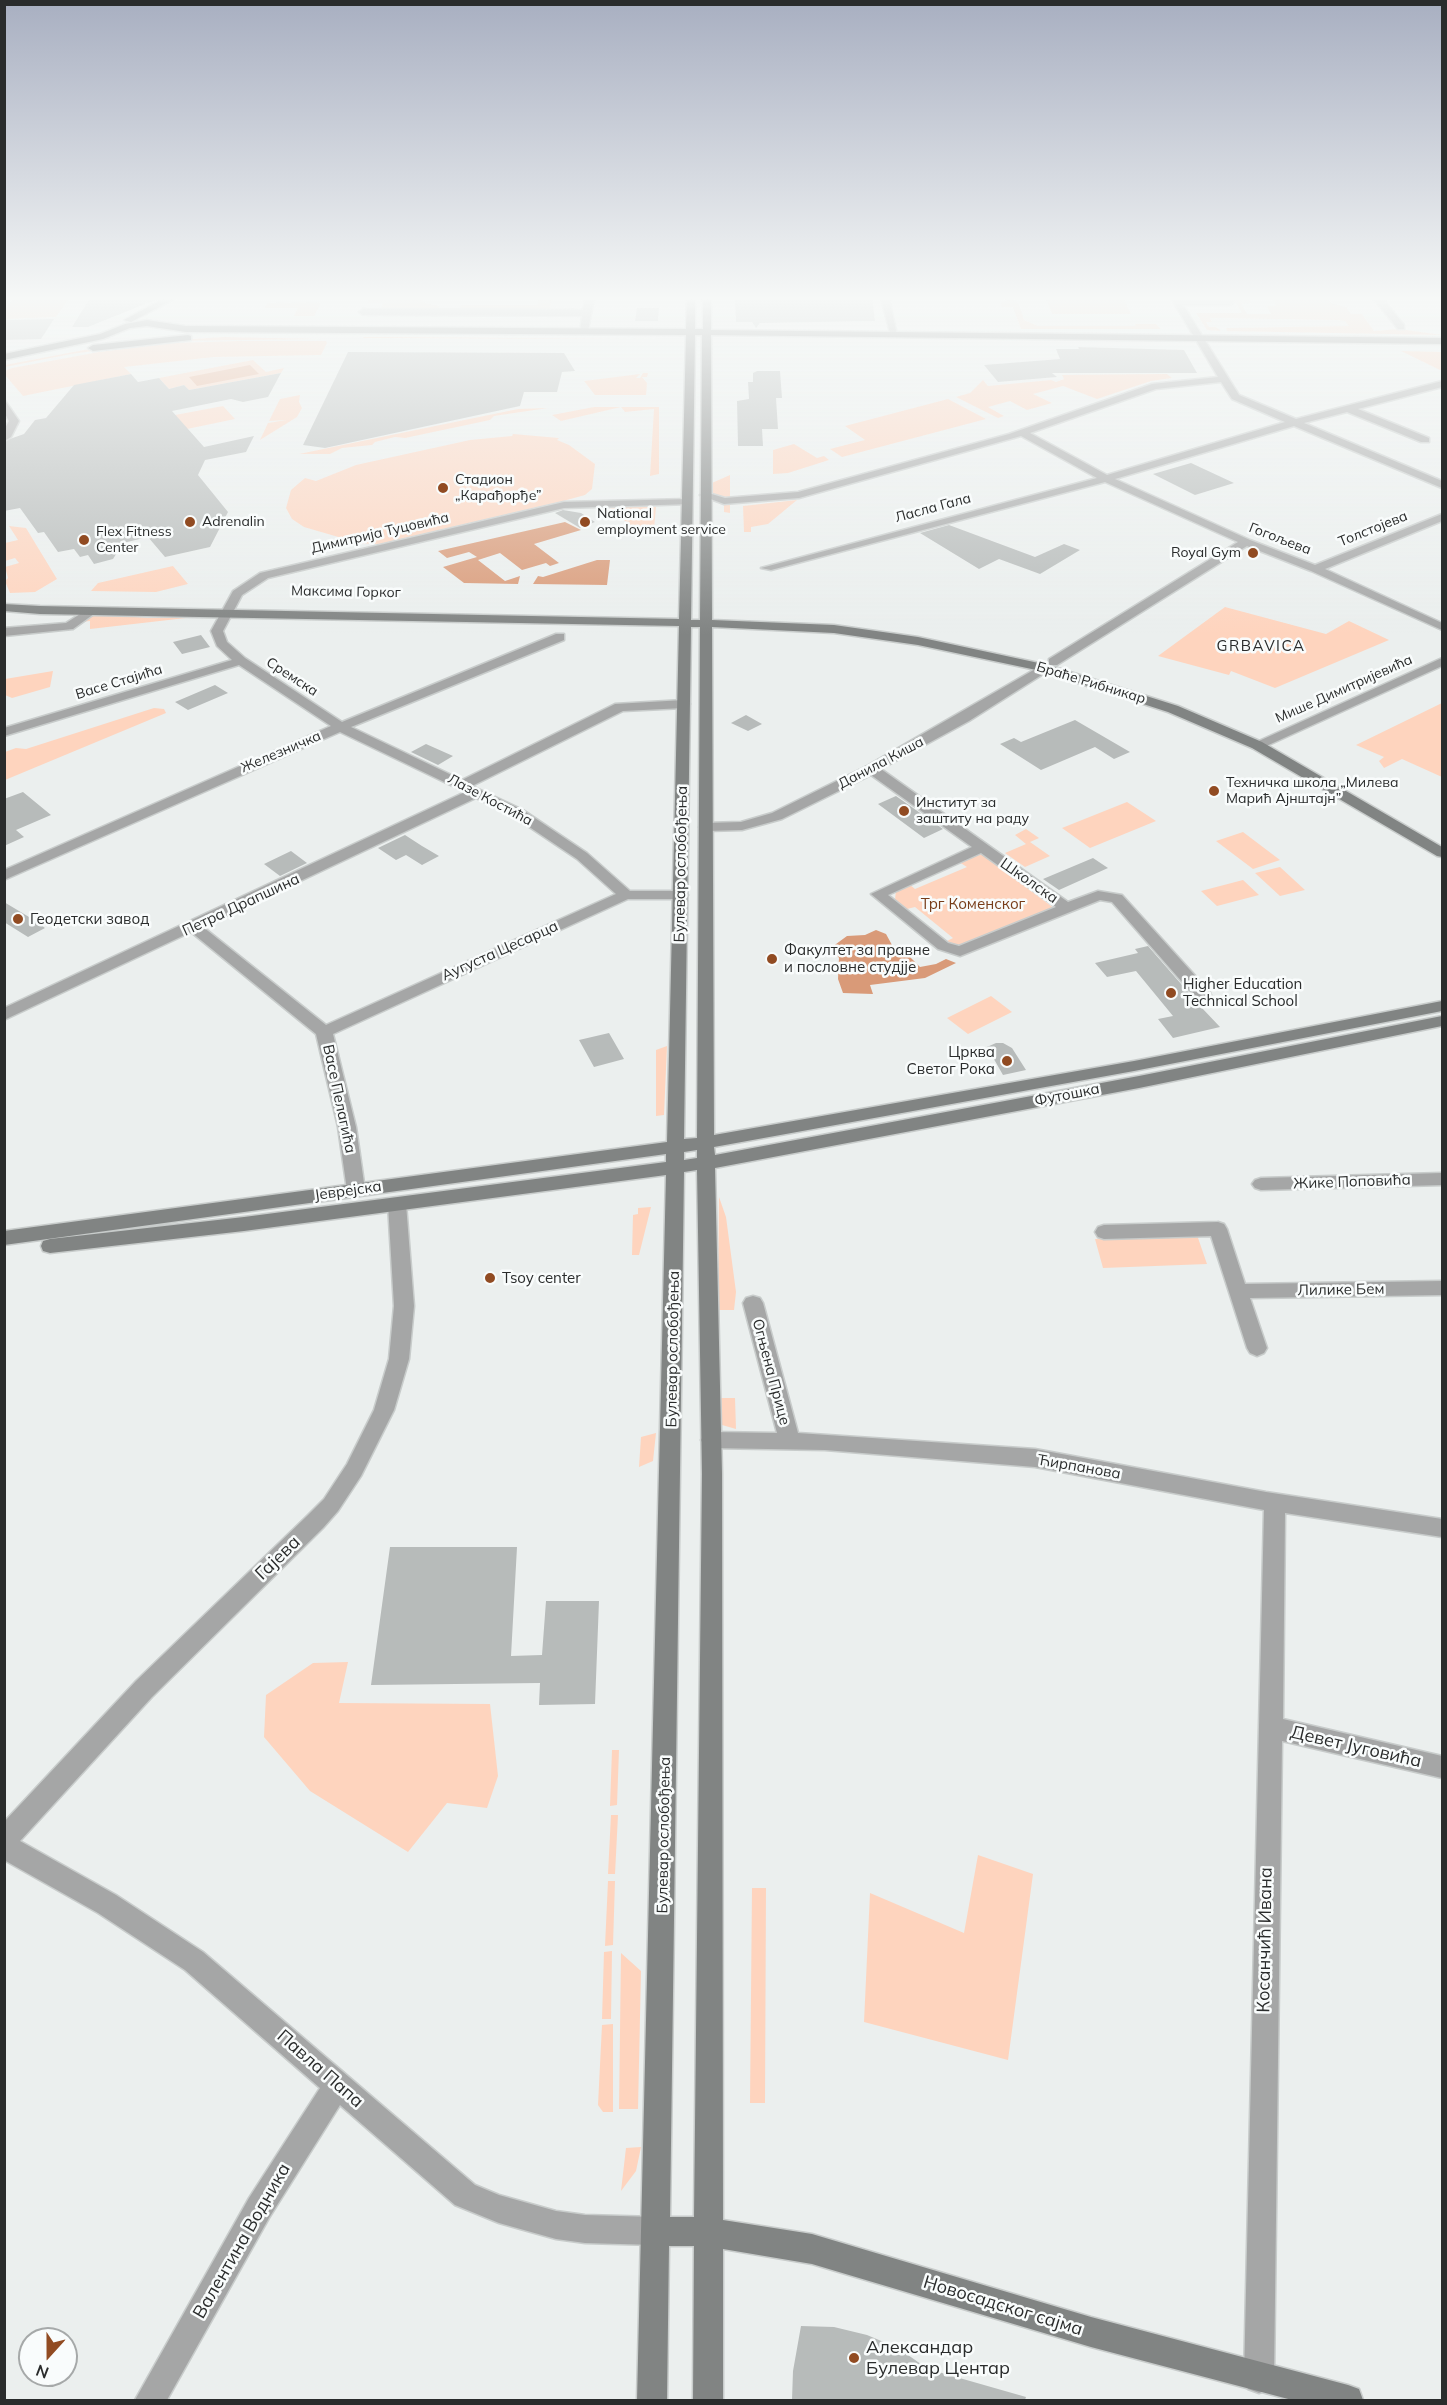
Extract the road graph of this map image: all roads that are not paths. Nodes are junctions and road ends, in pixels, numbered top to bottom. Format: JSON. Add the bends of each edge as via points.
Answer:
{"nodes":[{"id":1,"x":8,"y":410,"type":"edge"},
{"id":2,"x":689,"y":410,"type":"edge"},
{"id":3,"x":706,"y":410,"type":"edge"},
{"id":4,"x":1088,"y":410,"type":"edge"},
{"id":5,"x":1264,"y":410,"type":"edge"},
{"id":6,"x":1339,"y":410,"type":"edge"},
{"id":7,"x":1352,"y":410,"type":"edge"},
{"id":8,"x":1293,"y":423,"type":"junction"},
{"id":9,"x":1022,"y":434,"type":"junction"},
{"id":10,"x":6,"y":437,"type":"edge"},
{"id":11,"x":1425,"y":440,"type":"dead end"},
{"id":12,"x":1108,"y":478,"type":"junction"},
{"id":13,"x":1443,"y":485,"type":"edge"},
{"id":14,"x":705,"y":495,"type":"junction"},
{"id":15,"x":724,"y":501,"type":"junction"},
{"id":16,"x":687,"y":502,"type":"junction"},
{"id":17,"x":705,"y":510,"type":"junction"},
{"id":18,"x":1443,"y":517,"type":"edge"},
{"id":19,"x":1246,"y":542,"type":"junction"},
{"id":20,"x":766,"y":568,"type":"dead end"},
{"id":21,"x":1315,"y":568,"type":"junction"},
{"id":22,"x":4,"y":607,"type":"edge"},
{"id":23,"x":234,"y":609,"type":"junction"},
{"id":24,"x":92,"y":611,"type":"junction"},
{"id":25,"x":686,"y":617,"type":"junction"},
{"id":26,"x":706,"y":618,"type":"junction"},
{"id":27,"x":1443,"y":627,"type":"edge"},
{"id":28,"x":4,"y":632,"type":"edge"},
{"id":29,"x":560,"y":637,"type":"dead end"},
{"id":30,"x":241,"y":661,"type":"junction"},
{"id":31,"x":1443,"y":662,"type":"edge"},
{"id":32,"x":1048,"y":665,"type":"junction"},
{"id":33,"x":684,"y":704,"type":"junction"},
{"id":34,"x":341,"y":727,"type":"junction"},
{"id":35,"x":4,"y":732,"type":"edge"},
{"id":36,"x":1262,"y":742,"type":"junction"},
{"id":37,"x":872,"y":770,"type":"junction"},
{"id":38,"x":463,"y":785,"type":"junction"},
{"id":39,"x":477,"y":792,"type":"junction"},
{"id":40,"x":706,"y":827,"type":"junction"},
{"id":41,"x":1443,"y":840,"type":"edge"},
{"id":42,"x":981,"y":848,"type":"junction"},
{"id":43,"x":1443,"y":853,"type":"edge"},
{"id":44,"x":4,"y":876,"type":"edge"},
{"id":45,"x":627,"y":895,"type":"junction"},
{"id":46,"x":681,"y":895,"type":"junction"},
{"id":47,"x":1067,"y":908,"type":"junction"},
{"id":48,"x":194,"y":927,"type":"junction"},
{"id":49,"x":1203,"y":995,"type":"dead end"},
{"id":50,"x":1443,"y":1006,"type":"edge"},
{"id":51,"x":4,"y":1015,"type":"edge"},
{"id":52,"x":1443,"y":1021,"type":"edge"},
{"id":53,"x":324,"y":1032,"type":"junction"},
{"id":54,"x":691,"y":1155,"type":"junction"},
{"id":55,"x":1443,"y":1179,"type":"edge"},
{"id":56,"x":1261,"y":1184,"type":"dead end"},
{"id":57,"x":356,"y":1190,"type":"junction"},
{"id":58,"x":397,"y":1204,"type":"junction"},
{"id":59,"x":1104,"y":1232,"type":"dead end"},
{"id":60,"x":4,"y":1238,"type":"edge"},
{"id":61,"x":4,"y":1251,"type":"edge"},
{"id":62,"x":1443,"y":1288,"type":"edge"},
{"id":63,"x":1239,"y":1292,"type":"junction"},
{"id":64,"x":753,"y":1303,"type":"dead end"},
{"id":65,"x":1257,"y":1348,"type":"dead end"},
{"id":66,"x":711,"y":1440,"type":"junction"},
{"id":67,"x":790,"y":1442,"type":"junction"},
{"id":68,"x":1275,"y":1503,"type":"junction"},
{"id":69,"x":1443,"y":1528,"type":"edge"},
{"id":70,"x":1270,"y":1727,"type":"junction"},
{"id":71,"x":1443,"y":1767,"type":"edge"},
{"id":72,"x":4,"y":1840,"type":"edge"},
{"id":73,"x":4,"y":1846,"type":"edge"},
{"id":74,"x":338,"y":2084,"type":"junction"},
{"id":75,"x":655,"y":2231,"type":"junction"},
{"id":76,"x":708,"y":2232,"type":"junction"},
{"id":77,"x":1259,"y":2378,"type":"junction"},
{"id":78,"x":150,"y":2400,"type":"edge"},
{"id":79,"x":652,"y":2400,"type":"edge"},
{"id":80,"x":708,"y":2400,"type":"edge"},
{"id":81,"x":1348,"y":2400,"type":"edge"}],
"edges":[{"from":1,"to":10,"type":"street","via":[[14,421]]},
{"from":2,"to":16,"type":"main road","name":"Булевар ослобођења"},
{"from":3,"to":14,"type":"main road","name":"Булевар ослобођења"},
{"from":4,"to":9,"type":"street"},
{"from":5,"to":8,"type":"street"},
{"from":6,"to":8,"type":"street","name":"Ласла Гала"},
{"from":7,"to":11,"type":"street"},
{"from":8,"to":12,"type":"street","name":"Ласла Гала"},
{"from":8,"to":13,"type":"street"},
{"from":9,"to":12,"type":"street","name":"Гогољева"},
{"from":9,"to":15,"type":"street","via":[[799,495]]},
{"from":12,"to":19,"type":"street","name":"Гогољева"},
{"from":12,"to":20,"type":"street","name":"Ласла Гала"},
{"from":14,"to":15,"type":"street"},
{"from":14,"to":17,"type":"main road","name":"Булевар ослобођења"},
{"from":15,"to":17,"type":"street"},
{"from":16,"to":23,"type":"street","name":"Димитрија Туцовића","via":[[564,505],[293,569],[258,584]]},
{"from":16,"to":25,"type":"main road","name":"Булевар ослобођења"},
{"from":17,"to":26,"type":"main road","name":"Булевар ослобођења"},
{"from":18,"to":21,"type":"street","name":"Толстојева"},
{"from":19,"to":21,"type":"street","name":"Гогољева"},
{"from":19,"to":32,"type":"street","name":"Данила Киша"},
{"from":21,"to":27,"type":"street","name":"Гогољева"},
{"from":22,"to":23,"type":"main road","name":"Максима Горког","via":[[94,602]]},
{"from":22,"to":24,"type":"main road","name":"Максима Горког"},
{"from":23,"to":24,"type":"main road","name":"Максима Горког"},
{"from":23,"to":25,"type":"main road","name":"Максима Горког"},
{"from":23,"to":30,"type":"street","name":"Сремска","via":[[217,634]]},
{"from":24,"to":28,"type":"street","via":[[69,626]]},
{"from":25,"to":26,"type":"main road","name":"Максима Горког"},
{"from":25,"to":33,"type":"main road","name":"Булевар ослобођења"},
{"from":26,"to":32,"type":"main road","name":"Браће Рибникар","via":[[806,620],[870,627],[978,645]]},
{"from":26,"to":40,"type":"main road","name":"Булевар ослобођења"},
{"from":29,"to":34,"type":"street","name":"Железничка"},
{"from":30,"to":34,"type":"street","name":"Сремска"},
{"from":30,"to":35,"type":"street","name":"Васе Стајића"},
{"from":31,"to":36,"type":"street","name":"Мише Димитријевића"},
{"from":32,"to":36,"type":"main road","name":"Браће Рибникар"},
{"from":32,"to":37,"type":"street","name":"Данила Киша"},
{"from":33,"to":38,"type":"street","via":[[620,707]]},
{"from":33,"to":46,"type":"main road","name":"Булевар ослобођења"},
{"from":34,"to":38,"type":"street","name":"Лазе Костића"},
{"from":34,"to":44,"type":"street","name":"Железничка"},
{"from":36,"to":41,"type":"main road","name":"Браће Рибникар","via":[[1335,775]]},
{"from":36,"to":43,"type":"main road","name":"Браће Рибникар"},
{"from":37,"to":40,"type":"street","name":"Данила Киша","via":[[761,822]]},
{"from":37,"to":42,"type":"street","name":"Школска"},
{"from":38,"to":39,"type":"street","name":"Лазе Костића"},
{"from":39,"to":45,"type":"street","name":"Лазе Костића","via":[[552,835]]},
{"from":39,"to":48,"type":"street","name":"Петра Драпшина"},
{"from":40,"to":54,"type":"main road","name":"Булевар ослобођења"},
{"from":42,"to":47,"type":"street","name":"Школска"},
{"from":42,"to":47,"type":"street","via":[[878,894],[943,946],[960,951]]},
{"from":45,"to":46,"type":"street","name":"Аугуста Цесарца"},
{"from":45,"to":53,"type":"street","name":"Аугуста Цесарца"},
{"from":46,"to":54,"type":"main road","name":"Булевар ослобођења"},
{"from":47,"to":49,"type":"street","name":"Школска","via":[[1101,894],[1117,898]]},
{"from":48,"to":51,"type":"street","name":"Петра Драпшина"},
{"from":48,"to":53,"type":"street","name":"Васе Пелагића"},
{"from":50,"to":54,"type":"main road","name":"Футошка"},
{"from":52,"to":54,"type":"main road","name":"Футошка","via":[[1139,1082]]},
{"from":53,"to":57,"type":"street","name":"Васе Пелагића","via":[[347,1127]]},
{"from":54,"to":57,"type":"main road","name":"Јеврејска"},
{"from":54,"to":58,"type":"main road","name":"Јеврејска"},
{"from":54,"to":66,"type":"main road","name":"Булевар ослобођења"},
{"from":54,"to":75,"type":"main road","name":"Булевар ослобођења"},
{"from":55,"to":56,"type":"street","name":"Жике Поповића"},
{"from":57,"to":60,"type":"main road","name":"Јеврејска"},
{"from":58,"to":61,"type":"main road","name":"Јеврејска"},
{"from":58,"to":72,"type":"street","name":"Гајева","via":[[404,1306],[399,1359],[384,1410],[354,1470],[315,1522],[144,1689]]},
{"from":59,"to":63,"type":"street","via":[[1218,1229]]},
{"from":62,"to":63,"type":"street","name":"Лилике Бем"},
{"from":63,"to":65,"type":"street"},
{"from":64,"to":67,"type":"street","name":"Огњена Прице"},
{"from":66,"to":67,"type":"street","name":"Ћирпанова"},
{"from":66,"to":76,"type":"main road","name":"Булевар ослобођења"},
{"from":67,"to":68,"type":"street","name":"Ћирпанова","via":[[1035,1458]]},
{"from":68,"to":69,"type":"street","name":"Ћирпанова"},
{"from":68,"to":70,"type":"street","name":"Косанчић Ивана"},
{"from":70,"to":71,"type":"street","name":"Девет Југовића"},
{"from":70,"to":77,"type":"street","name":"Косанчић Ивана"},
{"from":73,"to":74,"type":"street","name":"Павла Папа","via":[[107,1904],[194,1961]]},
{"from":74,"to":75,"type":"street","name":"Павла Папа","via":[[465,2195],[498,2210],[556,2224]]},
{"from":74,"to":78,"type":"street","name":"Валентина Водника","via":[[259,2208]]},
{"from":75,"to":76,"type":"main road","name":"Новосадског сајма"},
{"from":75,"to":79,"type":"main road","name":"Булевар ослобођења"},
{"from":76,"to":77,"type":"main road","name":"Новосадског сајма","via":[[812,2249]]},
{"from":76,"to":80,"type":"main road","name":"Булевар ослобођења"},
{"from":77,"to":81,"type":"main road","name":"Новосадског сајма"}]}
